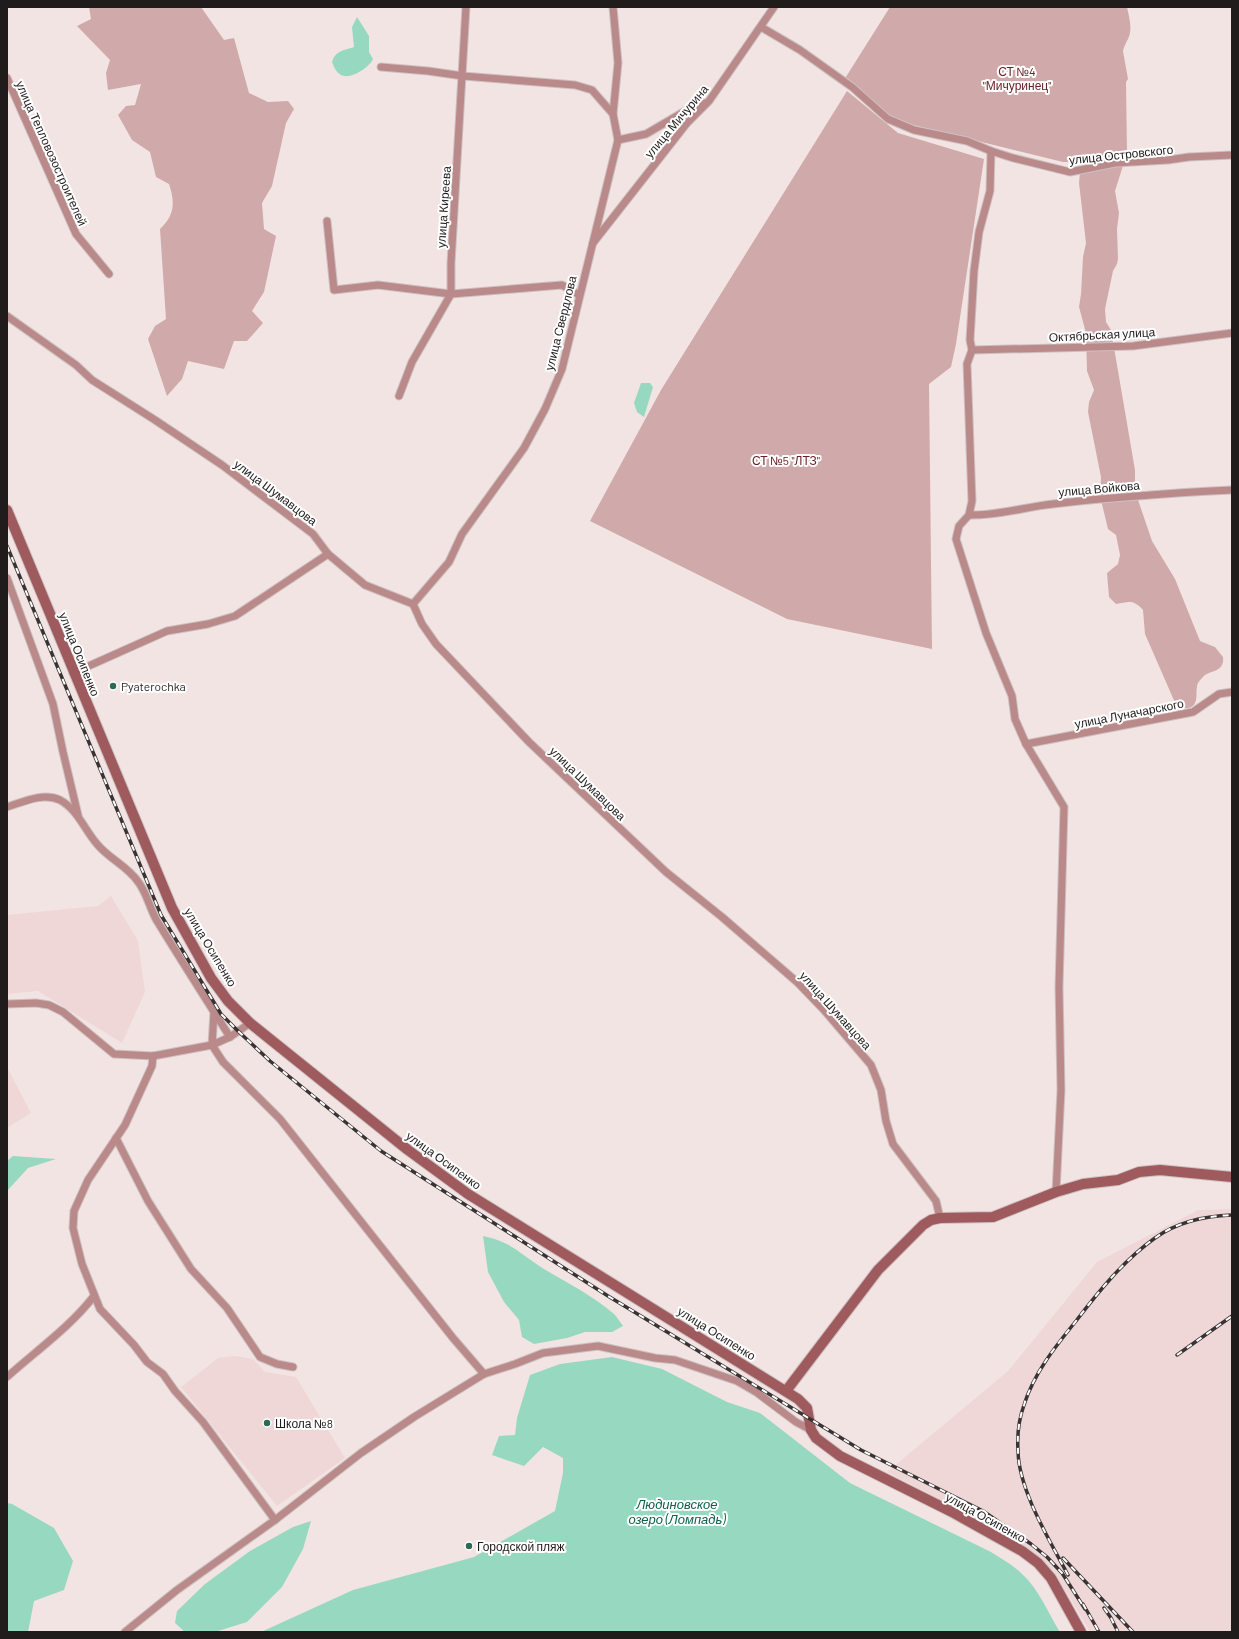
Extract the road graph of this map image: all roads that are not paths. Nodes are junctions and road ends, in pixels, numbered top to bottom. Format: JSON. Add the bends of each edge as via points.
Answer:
{"nodes":[{"id":1,"x":466,"y":7,"type":"edge"},
{"id":2,"x":613,"y":7,"type":"edge"},
{"id":3,"x":774,"y":7,"type":"edge"},
{"id":4,"x":761,"y":27,"type":"junction"},
{"id":5,"x":381,"y":67,"type":"dead end"},
{"id":6,"x":462,"y":76,"type":"junction"},
{"id":7,"x":7,"y":78,"type":"edge"},
{"id":8,"x":709,"y":101,"type":"junction"},
{"id":9,"x":613,"y":114,"type":"junction"},
{"id":10,"x":618,"y":140,"type":"junction"},
{"id":11,"x":991,"y":151,"type":"junction"},
{"id":12,"x":1232,"y":155,"type":"edge"},
{"id":13,"x":327,"y":221,"type":"dead end"},
{"id":14,"x":591,"y":247,"type":"junction"},
{"id":15,"x":109,"y":274,"type":"dead end"},
{"id":16,"x":451,"y":294,"type":"junction"},
{"id":17,"x":579,"y":295,"type":"junction"},
{"id":18,"x":7,"y":316,"type":"edge"},
{"id":19,"x":1232,"y":333,"type":"edge"},
{"id":20,"x":972,"y":350,"type":"junction"},
{"id":21,"x":399,"y":396,"type":"dead end"},
{"id":22,"x":1232,"y":490,"type":"edge"},
{"id":23,"x":7,"y":510,"type":"edge"},
{"id":24,"x":969,"y":515,"type":"junction"},
{"id":25,"x":328,"y":554,"type":"junction"},
{"id":26,"x":7,"y":578,"type":"edge"},
{"id":27,"x":412,"y":604,"type":"junction"},
{"id":28,"x":73,"y":673,"type":"junction"},
{"id":29,"x":1232,"y":692,"type":"edge"},
{"id":30,"x":1026,"y":744,"type":"junction"},
{"id":31,"x":7,"y":807,"type":"edge"},
{"id":32,"x":78,"y":815,"type":"junction"},
{"id":33,"x":7,"y":1004,"type":"edge"},
{"id":34,"x":214,"y":1012,"type":"junction"},
{"id":35,"x":250,"y":1023,"type":"junction"},
{"id":36,"x":230,"y":1037,"type":"junction"},
{"id":37,"x":212,"y":1045,"type":"junction"},
{"id":38,"x":153,"y":1056,"type":"junction"},
{"id":39,"x":116,"y":1138,"type":"junction"},
{"id":40,"x":1232,"y":1177,"type":"edge"},
{"id":41,"x":1056,"y":1192,"type":"junction"},
{"id":42,"x":940,"y":1218,"type":"junction"},
{"id":43,"x":94,"y":1296,"type":"junction"},
{"id":44,"x":293,"y":1367,"type":"dead end"},
{"id":45,"x":484,"y":1374,"type":"junction"},
{"id":46,"x":7,"y":1377,"type":"edge"},
{"id":47,"x":786,"y":1391,"type":"junction"},
{"id":48,"x":811,"y":1430,"type":"junction"},
{"id":49,"x":275,"y":1520,"type":"junction"},
{"id":50,"x":125,"y":1632,"type":"edge"},
{"id":51,"x":1081,"y":1632,"type":"edge"}],
"edges":[{"from":1,"to":6,"type":"street","name":"улица Киреева"},
{"from":2,"to":9,"type":"street","name":"улица Свердлова","via":[[618,63]]},
{"from":3,"to":4,"type":"street","name":"улица Мичурина"},
{"from":4,"to":8,"type":"street","name":"улица Мичурина"},
{"from":4,"to":11,"type":"street","name":"улица Островского","via":[[800,50],[845,82],[888,120],[914,130],[967,141]]},
{"from":5,"to":6,"type":"street"},
{"from":6,"to":9,"type":"street","via":[[575,84],[592,90]]},
{"from":6,"to":16,"type":"street","name":"улица Киреева"},
{"from":7,"to":15,"type":"street","name":"улица Тепловозостроителей","via":[[76,234]]},
{"from":8,"to":10,"type":"street","via":[[687,110],[646,134]]},
{"from":8,"to":14,"type":"street","name":"улица Мичурина","via":[[687,123]]},
{"from":9,"to":10,"type":"street","name":"улица Свердлова"},
{"from":10,"to":14,"type":"street","name":"улица Свердлова"},
{"from":11,"to":12,"type":"street","name":"улица Островского","via":[[1070,172],[1115,163]]},
{"from":11,"to":20,"type":"street","via":[[990,192],[979,232],[974,271],[970,340]]},
{"from":13,"to":16,"type":"street","via":[[334,290],[378,285]]},
{"from":14,"to":17,"type":"street","name":"улица Свердлова"},
{"from":16,"to":17,"type":"street","via":[[562,285]]},
{"from":16,"to":21,"type":"street","name":"улица Киреева","via":[[412,362]]},
{"from":17,"to":27,"type":"street","name":"улица Свердлова","via":[[562,369],[545,409],[524,448],[462,534],[449,562]]},
{"from":18,"to":25,"type":"street","name":"улица Шумавцова","via":[[92,380],[222,465],[313,534]]},
{"from":19,"to":20,"type":"street","name":"Октябрьская улица","via":[[1133,346]]},
{"from":20,"to":24,"type":"street","via":[[967,364],[972,501]]},
{"from":22,"to":24,"type":"street","name":"улица Войкова","via":[[1046,504],[985,516]]},
{"from":23,"to":28,"type":"street","name":"улица Осипенко"},
{"from":24,"to":30,"type":"street","via":[[959,526],[956,539],[986,633],[1012,696],[1015,720]]},
{"from":25,"to":27,"type":"street","name":"улица Шумавцова","via":[[365,586]]},
{"from":25,"to":28,"type":"street","via":[[235,616],[167,631]]},
{"from":26,"to":32,"type":"street","via":[[53,704]]},
{"from":27,"to":42,"type":"street","name":"улица Шумавцова","via":[[436,644],[529,742],[666,872],[780,967],[824,1010],[871,1065],[881,1090],[893,1144],[936,1202]]},
{"from":28,"to":35,"type":"street","name":"улица Осипенко","via":[[172,908],[211,978],[228,1001]]},
{"from":29,"to":30,"type":"street","name":"улица Луначарского","via":[[1219,694],[1193,712]]},
{"from":30,"to":41,"type":"street","via":[[1064,807],[1059,988],[1061,1090]]},
{"from":31,"to":32,"type":"street","via":[[45,796],[60,800]]},
{"from":32,"to":34,"type":"street","via":[[96,844],[127,869],[139,883],[153,913]]},
{"from":33,"to":38,"type":"street","via":[[49,1005],[63,1012],[114,1054]]},
{"from":34,"to":36,"type":"street"},
{"from":34,"to":37,"type":"street"},
{"from":35,"to":36,"type":"street"},
{"from":35,"to":47,"type":"street","name":"улица Осипенко","via":[[408,1150],[468,1194]]},
{"from":36,"to":37,"type":"street"},
{"from":37,"to":38,"type":"street"},
{"from":37,"to":45,"type":"street","via":[[223,1062],[280,1119]]},
{"from":38,"to":39,"type":"street","via":[[152,1066]]},
{"from":39,"to":43,"type":"street","via":[[88,1180],[74,1211],[73,1228],[82,1264]]},
{"from":39,"to":44,"type":"street","via":[[148,1201],[191,1269],[227,1308],[260,1357]]},
{"from":40,"to":41,"type":"street","via":[[1160,1170],[1139,1172],[1118,1180],[1084,1184]]},
{"from":41,"to":42,"type":"street","via":[[993,1217]]},
{"from":42,"to":47,"type":"street","via":[[923,1225],[878,1270]]},
{"from":43,"to":46,"type":"street","via":[[80,1312]]},
{"from":43,"to":49,"type":"street","via":[[100,1309],[148,1362],[163,1374],[203,1422]]},
{"from":45,"to":48,"type":"street","via":[[543,1353],[598,1346],[675,1360],[737,1381]]},
{"from":45,"to":49,"type":"street","via":[[361,1453]]},
{"from":47,"to":48,"type":"street","name":"улица Осипенко","via":[[807,1408]]},
{"from":48,"to":51,"type":"street","name":"улица Осипенко","via":[[816,1438],[840,1456],[952,1512],[1022,1551],[1038,1563],[1050,1578]]},
{"from":49,"to":50,"type":"street","via":[[177,1590]]}]}
